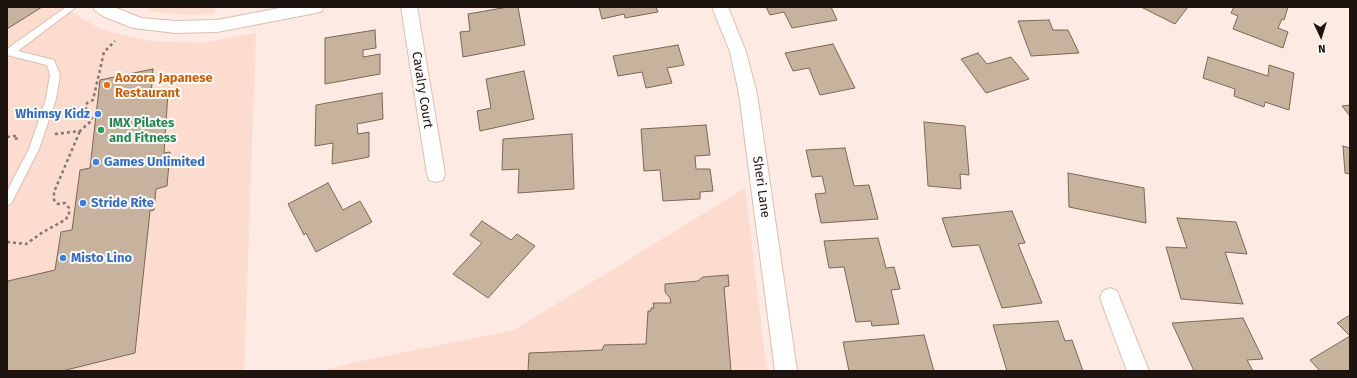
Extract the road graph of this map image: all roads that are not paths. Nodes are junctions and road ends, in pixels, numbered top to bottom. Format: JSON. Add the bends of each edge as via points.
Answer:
{"nodes":[{"id":1,"x":72,"y":7,"type":"edge"},
{"id":2,"x":101,"y":7,"type":"edge"},
{"id":3,"x":316,"y":7,"type":"edge"},
{"id":4,"x":409,"y":7,"type":"edge"},
{"id":5,"x":720,"y":7,"type":"edge"},
{"id":6,"x":8,"y":52,"type":"edge"},
{"id":7,"x":436,"y":174,"type":"dead end"},
{"id":8,"x":7,"y":201,"type":"edge"},
{"id":9,"x":1110,"y":298,"type":"dead end"},
{"id":10,"x":786,"y":371,"type":"edge"},
{"id":11,"x":1138,"y":371,"type":"edge"}],
"edges":[{"from":1,"to":6,"type":"lane"},
{"from":2,"to":3,"type":"street","via":[[111,14],[139,24],[175,27],[217,26]]},
{"from":4,"to":7,"type":"street","name":"Cavalry Court"},
{"from":5,"to":10,"type":"street","name":"Sheri Lane","via":[[738,52],[748,94]]},
{"from":6,"to":8,"type":"lane","via":[[51,62],[55,75],[51,99],[34,149]]},
{"from":9,"to":11,"type":"street"}]}
